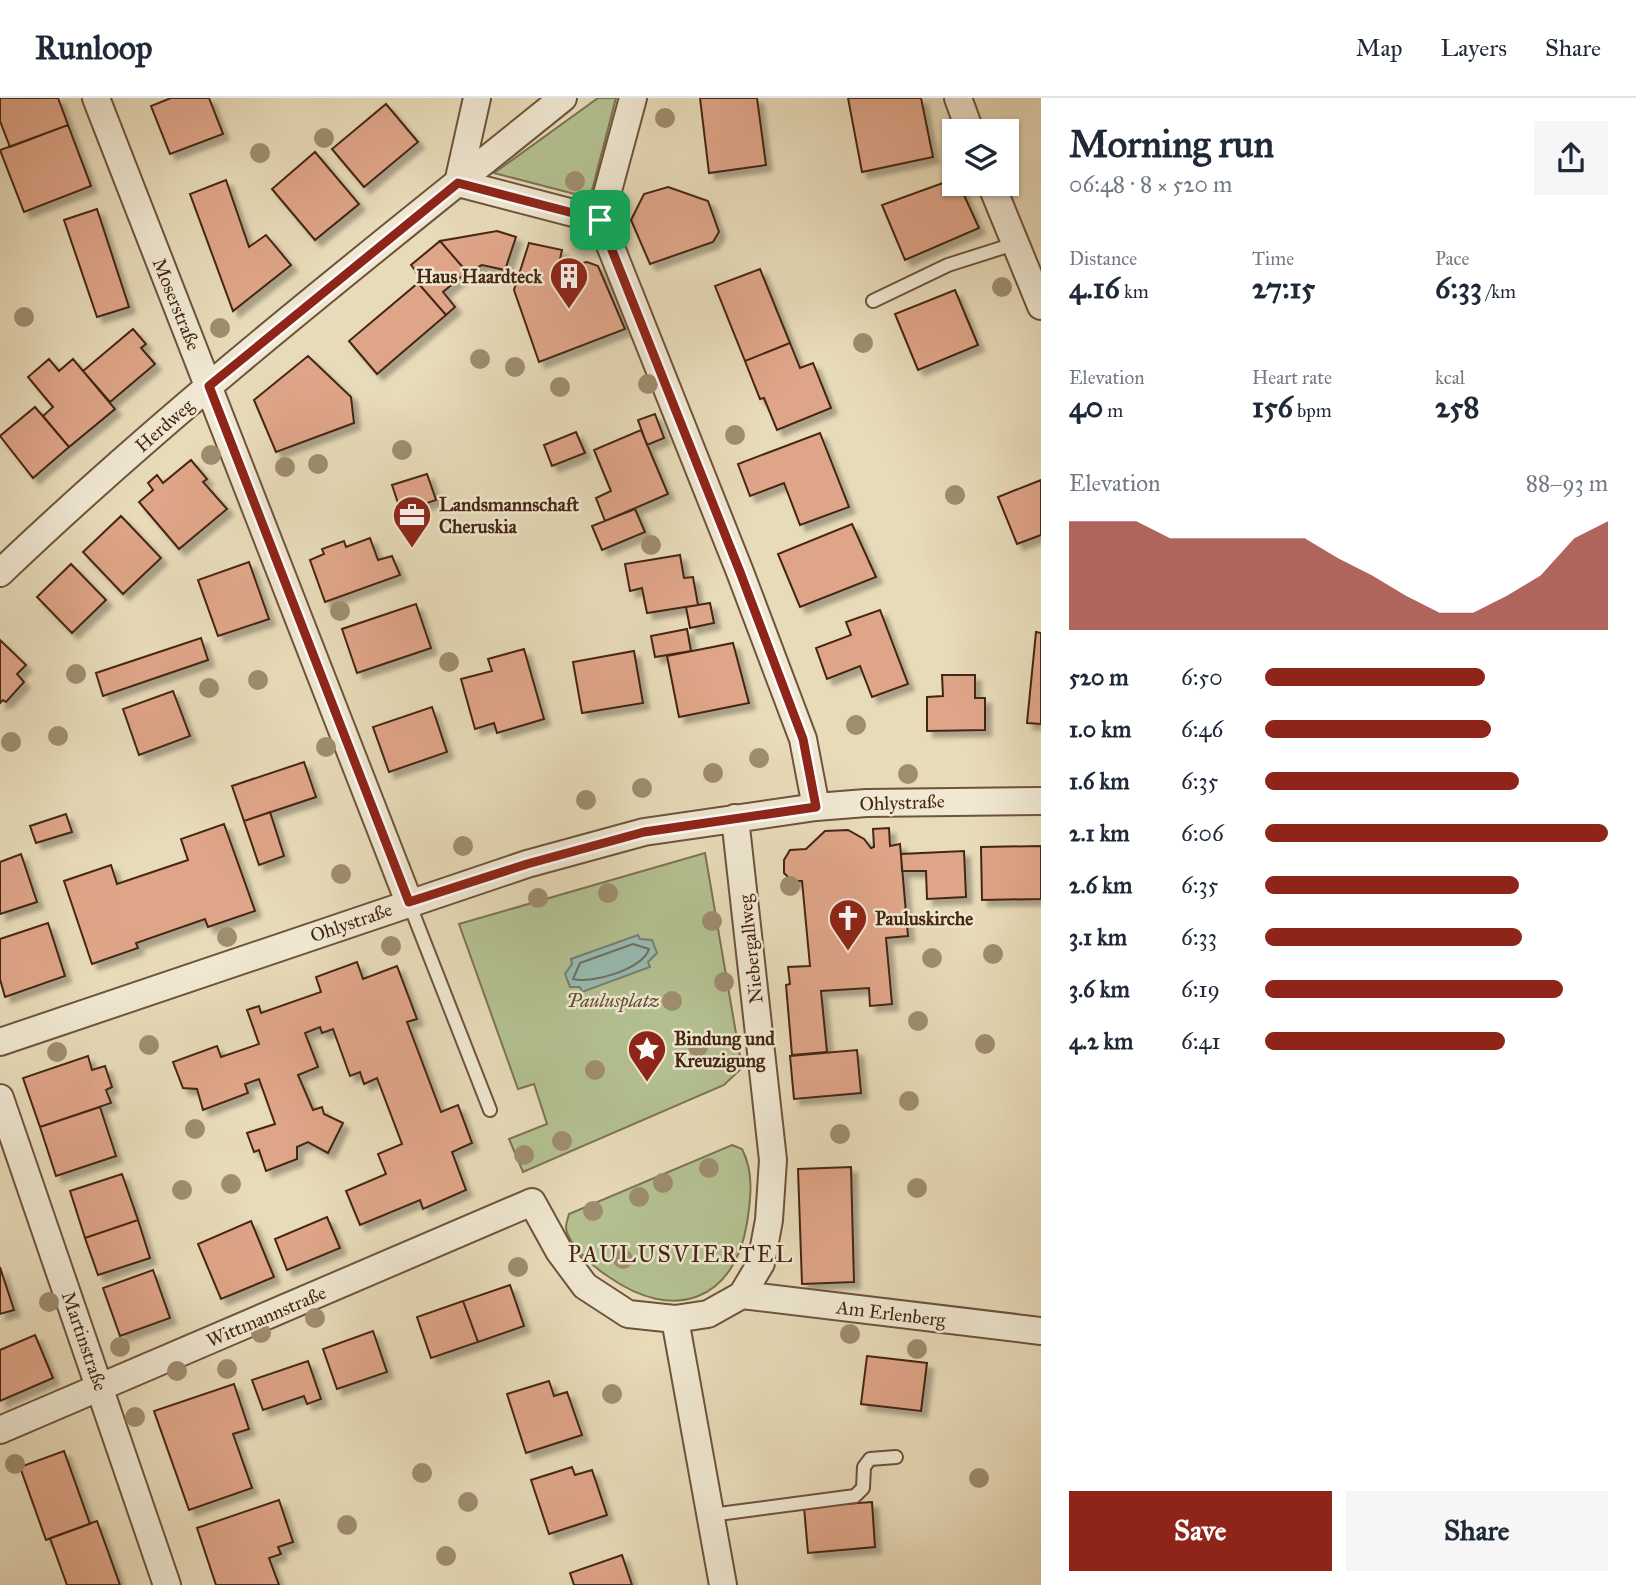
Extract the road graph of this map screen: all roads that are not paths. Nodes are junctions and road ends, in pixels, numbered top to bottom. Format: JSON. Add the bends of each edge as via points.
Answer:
{"nodes":[{"id":1,"x":96,"y":98,"type":"edge"},
{"id":2,"x":477,"y":98,"type":"edge"},
{"id":3,"x":563,"y":98,"type":"edge"},
{"id":4,"x":633,"y":98,"type":"edge"},
{"id":5,"x":957,"y":98,"type":"edge"},
{"id":6,"x":965,"y":119,"type":"edge"},
{"id":7,"x":458,"y":183,"type":"junction"},
{"id":8,"x":996,"y":196,"type":"edge"},
{"id":9,"x":600,"y":220,"type":"junction"},
{"id":10,"x":1014,"y":244,"type":"junction"},
{"id":11,"x":873,"y":301,"type":"dead end"},
{"id":12,"x":1041,"y":306,"type":"edge"},
{"id":13,"x":209,"y":386,"type":"junction"},
{"id":14,"x":0,"y":573,"type":"edge"},
{"id":15,"x":1041,"y":801,"type":"edge"},
{"id":16,"x":816,"y":807,"type":"junction"},
{"id":17,"x":735,"y":818,"type":"junction"},
{"id":18,"x":409,"y":902,"type":"junction"},
{"id":19,"x":0,"y":1042,"type":"edge"},
{"id":20,"x":0,"y":1098,"type":"edge"},
{"id":21,"x":490,"y":1110,"type":"dead end"},
{"id":22,"x":532,"y":1202,"type":"joint"},
{"id":23,"x":741,"y":1295,"type":"junction"},
{"id":24,"x":675,"y":1319,"type":"junction"},
{"id":25,"x":1041,"y":1331,"type":"edge"},
{"id":26,"x":101,"y":1388,"type":"junction"},
{"id":27,"x":0,"y":1430,"type":"edge"},
{"id":28,"x":896,"y":1457,"type":"dead end"},
{"id":29,"x":710,"y":1515,"type":"junction"},
{"id":30,"x":167,"y":1585,"type":"edge"},
{"id":31,"x":723,"y":1585,"type":"edge"}],
"edges":[{"from":1,"to":13,"type":"street","name":"Moserstraße"},
{"from":2,"to":7,"type":"street"},
{"from":3,"to":7,"type":"street","name":"Herdweg"},
{"from":4,"to":9,"type":"street"},
{"from":5,"to":6,"type":"street"},
{"from":7,"to":9,"type":"street"},
{"from":7,"to":13,"type":"street","name":"Herdweg"},
{"from":8,"to":10,"type":"street"},
{"from":9,"to":16,"type":"street","via":[[803,739]]},
{"from":10,"to":11,"type":"lane","via":[[948,265]]},
{"from":10,"to":12,"type":"street"},
{"from":13,"to":14,"type":"street","name":"Herdweg"},
{"from":13,"to":18,"type":"street","name":"Moserstraße"},
{"from":15,"to":16,"type":"street","name":"Ohlystraße"},
{"from":16,"to":17,"type":"street","name":"Ohlystraße"},
{"from":17,"to":18,"type":"street","name":"Ohlystraße","via":[[644,832]]},
{"from":17,"to":23,"type":"street","name":"Niebergallweg","via":[[773,1160],[761,1262]]},
{"from":18,"to":19,"type":"street","name":"Ohlystraße"},
{"from":18,"to":21,"type":"lane"},
{"from":20,"to":26,"type":"street","name":"Martinstraße"},
{"from":22,"to":24,"type":"street","name":"Niebergallweg","via":[[585,1286],[628,1314]]},
{"from":22,"to":26,"type":"street","name":"Wittmannstraße"},
{"from":23,"to":24,"type":"street","name":"Niebergallweg","via":[[708,1314]]},
{"from":23,"to":25,"type":"street","name":"Am Erlenberg"},
{"from":24,"to":29,"type":"street"},
{"from":26,"to":27,"type":"street","name":"Wittmannstraße"},
{"from":26,"to":30,"type":"street","name":"Martinstraße"},
{"from":28,"to":29,"type":"lane","via":[[870,1460],[864,1467],[863,1488],[855,1496]]},
{"from":29,"to":31,"type":"street"}]}
